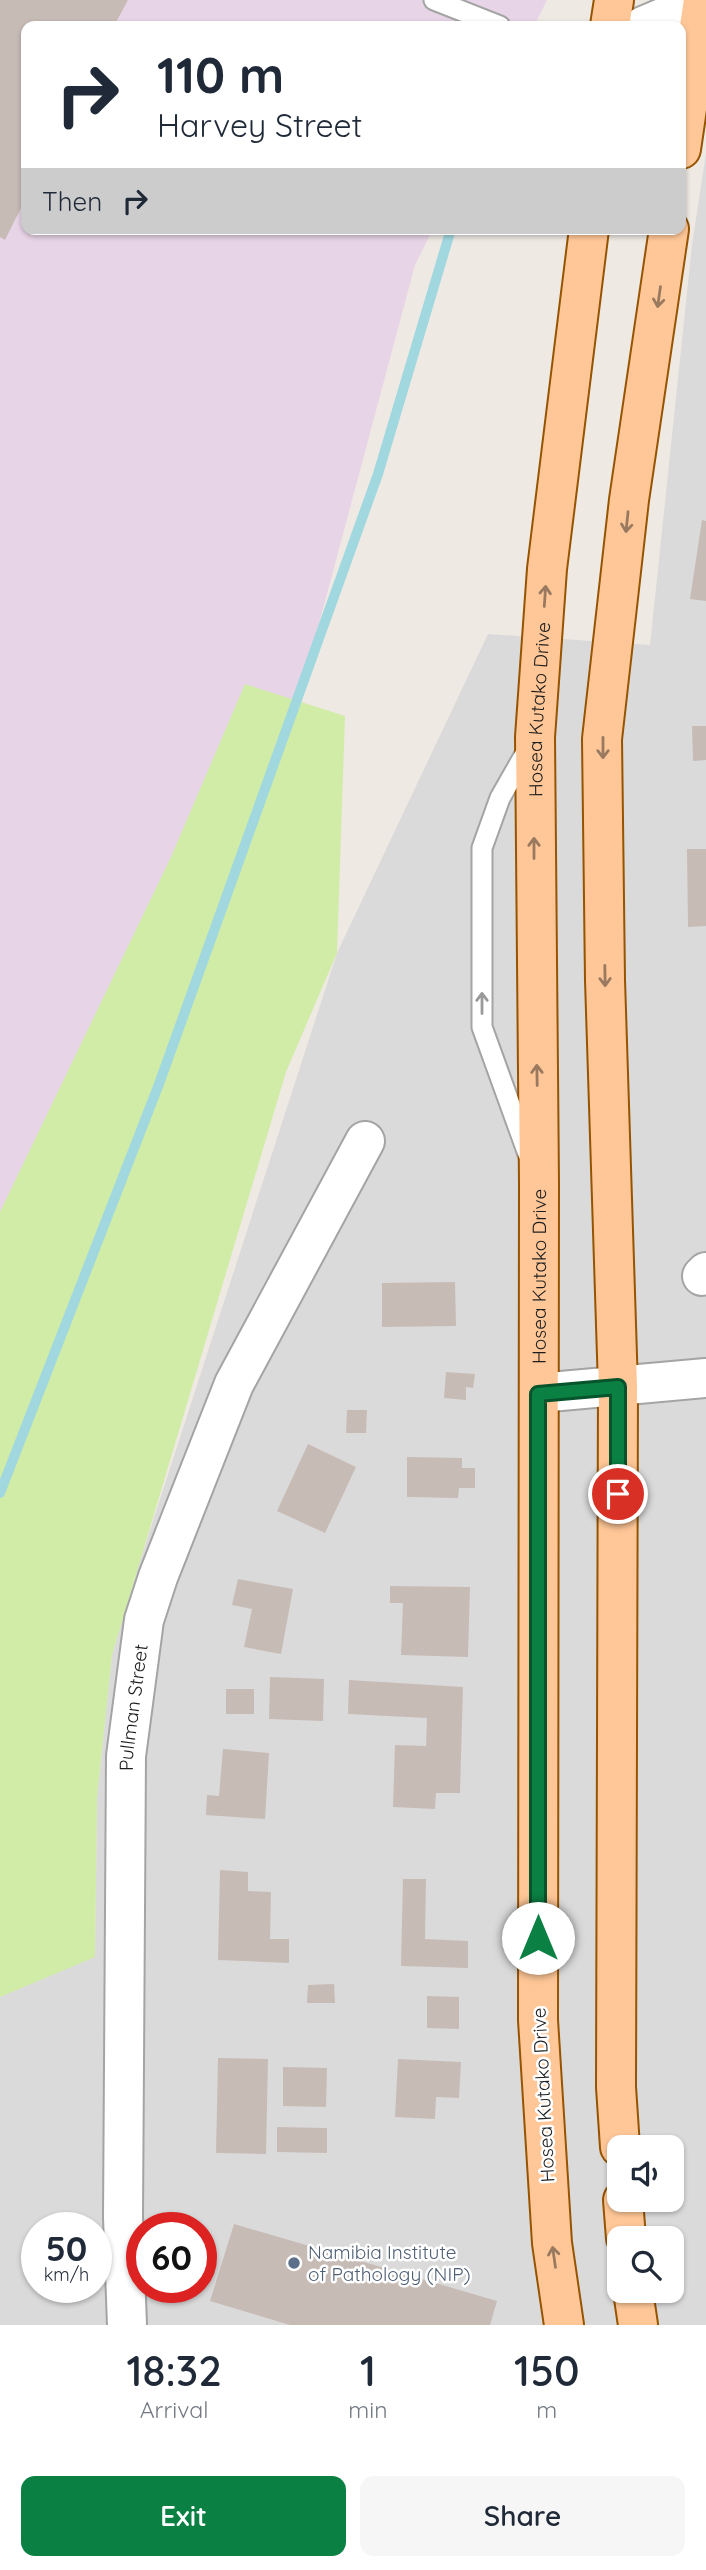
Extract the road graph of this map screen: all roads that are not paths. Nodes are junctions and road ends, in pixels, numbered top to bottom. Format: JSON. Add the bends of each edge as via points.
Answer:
{"nodes":[{"id":1,"x":434,"y":0,"type":"edge"},
{"id":2,"x":614,"y":0,"type":"edge"},
{"id":3,"x":704,"y":4,"type":"edge"},
{"id":4,"x":487,"y":21,"type":"edge"},
{"id":5,"x":611,"y":21,"type":"edge"},
{"id":6,"x":655,"y":21,"type":"edge"},
{"id":7,"x":686,"y":117,"type":"edge"},
{"id":8,"x":588,"y":235,"type":"edge"},
{"id":9,"x":668,"y":235,"type":"edge"},
{"id":10,"x":535,"y":737,"type":"junction"},
{"id":11,"x":365,"y":1141,"type":"dead end"},
{"id":12,"x":539,"y":1184,"type":"junction"},
{"id":13,"x":706,"y":1378,"type":"edge"},
{"id":14,"x":618,"y":1387,"type":"junction"},
{"id":15,"x":538,"y":1394,"type":"junction"},
{"id":16,"x":619,"y":2135,"type":"edge"},
{"id":17,"x":635,"y":2303,"type":"edge"},
{"id":18,"x":127,"y":2325,"type":"edge"},
{"id":19,"x":564,"y":2325,"type":"edge"},
{"id":20,"x":638,"y":2325,"type":"edge"}],
"edges":[{"from":1,"to":4,"type":"lane"},
{"from":2,"to":5,"type":"main road"},
{"from":3,"to":6,"type":"street"},
{"from":3,"to":7,"type":"main road"},
{"from":10,"to":8,"type":"main road","name":"Hosea Kutako Drive","one_way":true,"via":[[547,569]]},
{"from":9,"to":14,"type":"main road","one_way":true,"via":[[629,500],[603,739],[605,980]]},
{"from":12,"to":10,"type":"main road","name":"Hosea Kutako Drive","one_way":true},
{"from":12,"to":10,"type":"lane","one_way":true,"via":[[482,1027],[482,848],[500,799]]},
{"from":11,"to":18,"type":"street","name":"Pullman Street","via":[[234,1384],[144,1620],[126,1756],[123,2217]]},
{"from":12,"to":15,"type":"main road","name":"Hosea Kutako Drive"},
{"from":13,"to":14,"type":"street"},
{"from":14,"to":15,"type":"street"},
{"from":14,"to":16,"type":"main road"},
{"from":19,"to":15,"type":"main road","name":"Hosea Kutako Drive","one_way":true,"via":[[552,2243],[538,2020]]},
{"from":17,"to":20,"type":"main road"}]}
